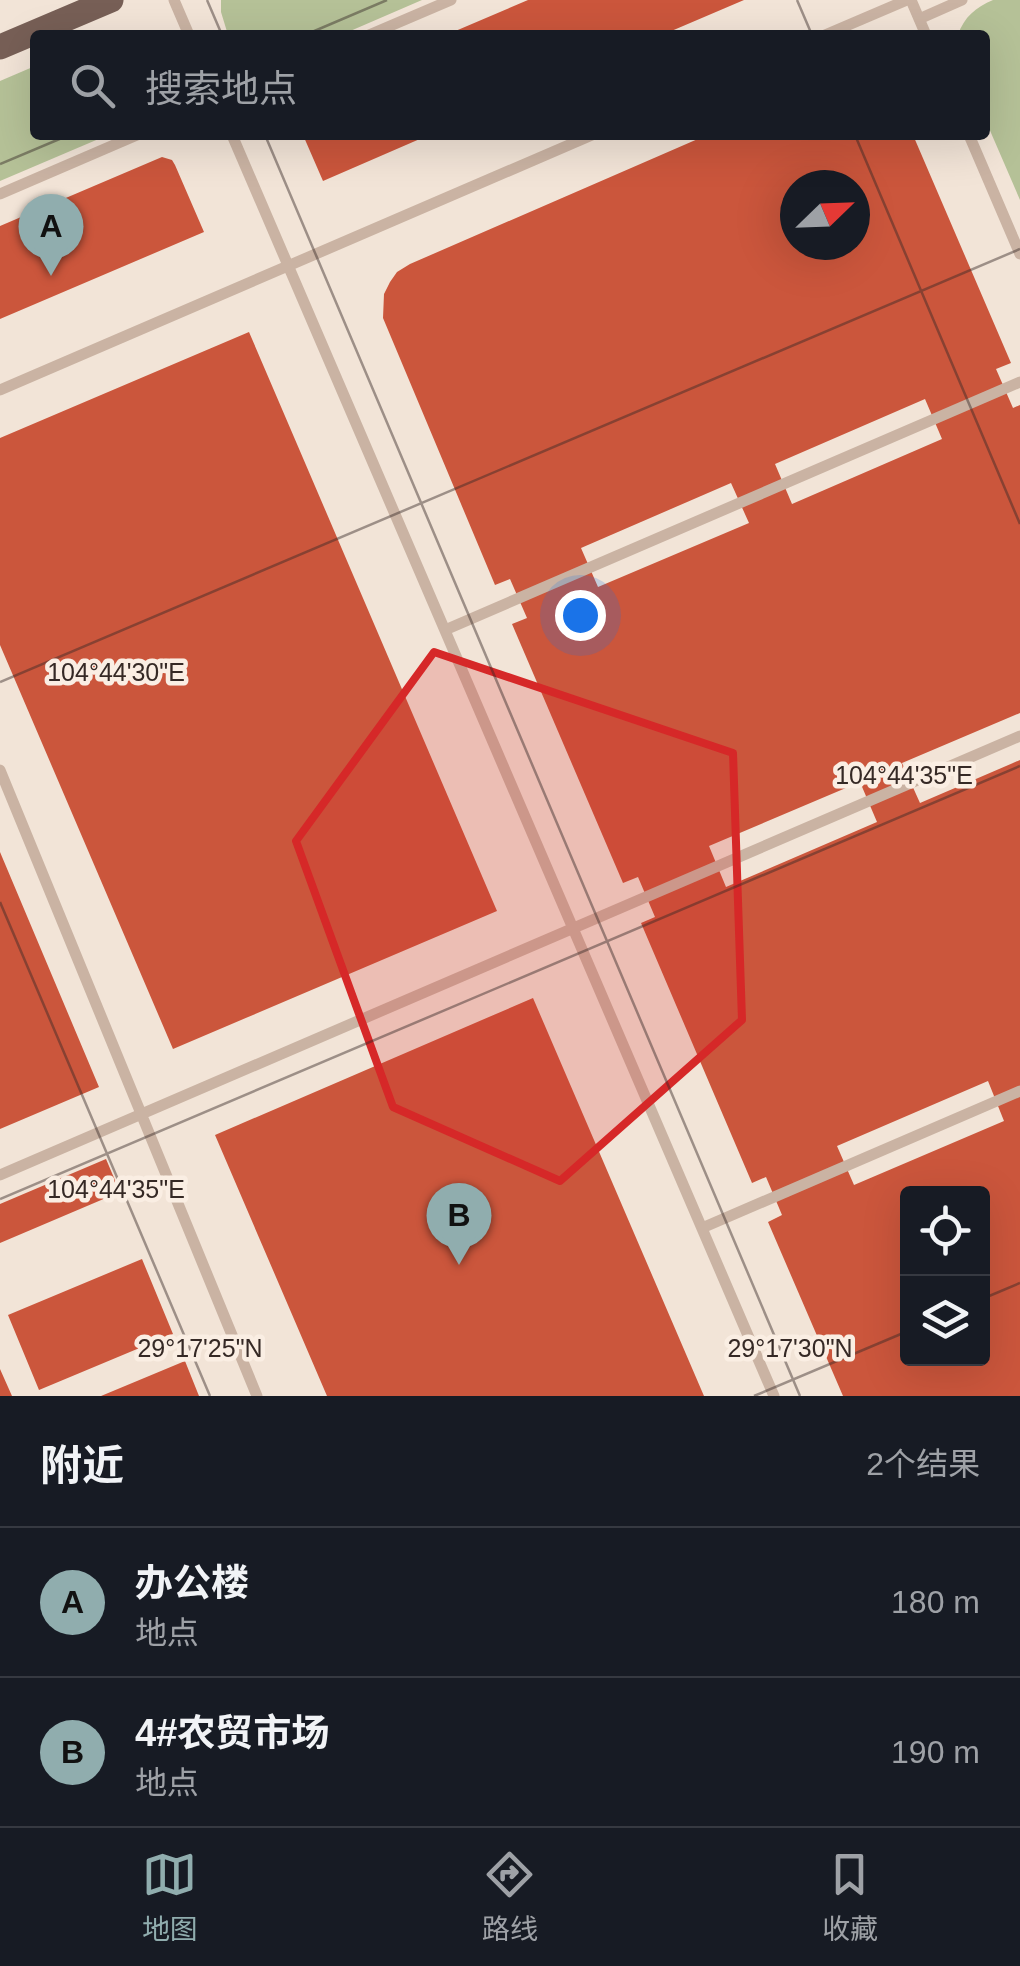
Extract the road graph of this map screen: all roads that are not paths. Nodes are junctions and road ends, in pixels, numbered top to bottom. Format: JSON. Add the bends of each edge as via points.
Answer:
{"nodes":[{"id":1,"x":111,"y":0,"type":"edge"},
{"id":2,"x":174,"y":0,"type":"edge"},
{"id":3,"x":451,"y":0,"type":"edge"},
{"id":4,"x":909,"y":0,"type":"edge"},
{"id":5,"x":962,"y":0,"type":"edge"},
{"id":6,"x":919,"y":19,"type":"junction"},
{"id":7,"x":40,"y":30,"type":"edge"},
{"id":8,"x":188,"y":30,"type":"edge"},
{"id":9,"x":382,"y":30,"type":"edge"},
{"id":10,"x":837,"y":30,"type":"edge"},
{"id":11,"x":924,"y":30,"type":"edge"},
{"id":12,"x":30,"y":34,"type":"edge"},
{"id":13,"x":0,"y":47,"type":"edge"},
{"id":14,"x":125,"y":140,"type":"edge"},
{"id":15,"x":234,"y":140,"type":"edge"},
{"id":16,"x":580,"y":140,"type":"edge"},
{"id":17,"x":971,"y":140,"type":"edge"},
{"id":18,"x":0,"y":194,"type":"edge"},
{"id":19,"x":1020,"y":254,"type":"edge"},
{"id":20,"x":288,"y":266,"type":"junction"},
{"id":21,"x":1020,"y":382,"type":"edge"},
{"id":22,"x":0,"y":390,"type":"edge"},
{"id":23,"x":444,"y":630,"type":"junction"},
{"id":24,"x":1020,"y":736,"type":"edge"},
{"id":25,"x":0,"y":770,"type":"edge"},
{"id":26,"x":573,"y":929,"type":"junction"},
{"id":27,"x":1020,"y":1090,"type":"edge"},
{"id":28,"x":142,"y":1115,"type":"junction"},
{"id":29,"x":0,"y":1175,"type":"edge"},
{"id":30,"x":702,"y":1228,"type":"junction"},
{"id":31,"x":257,"y":1396,"type":"edge"},
{"id":32,"x":774,"y":1396,"type":"edge"}],
"edges":[{"from":1,"to":7,"type":"main road"},
{"from":2,"to":8,"type":"lane"},
{"from":3,"to":9,"type":"lane"},
{"from":4,"to":6,"type":"lane"},
{"from":4,"to":10,"type":"lane"},
{"from":5,"to":6,"type":"lane"},
{"from":6,"to":11,"type":"lane"},
{"from":12,"to":13,"type":"main road"},
{"from":14,"to":18,"type":"lane"},
{"from":15,"to":20,"type":"lane"},
{"from":16,"to":20,"type":"lane"},
{"from":17,"to":19,"type":"lane"},
{"from":20,"to":22,"type":"lane"},
{"from":20,"to":23,"type":"lane"},
{"from":21,"to":23,"type":"lane"},
{"from":23,"to":26,"type":"lane"},
{"from":24,"to":26,"type":"lane"},
{"from":25,"to":28,"type":"lane"},
{"from":26,"to":28,"type":"lane"},
{"from":26,"to":30,"type":"lane"},
{"from":27,"to":30,"type":"lane"},
{"from":28,"to":29,"type":"lane"},
{"from":28,"to":31,"type":"lane"},
{"from":30,"to":32,"type":"lane"}]}
